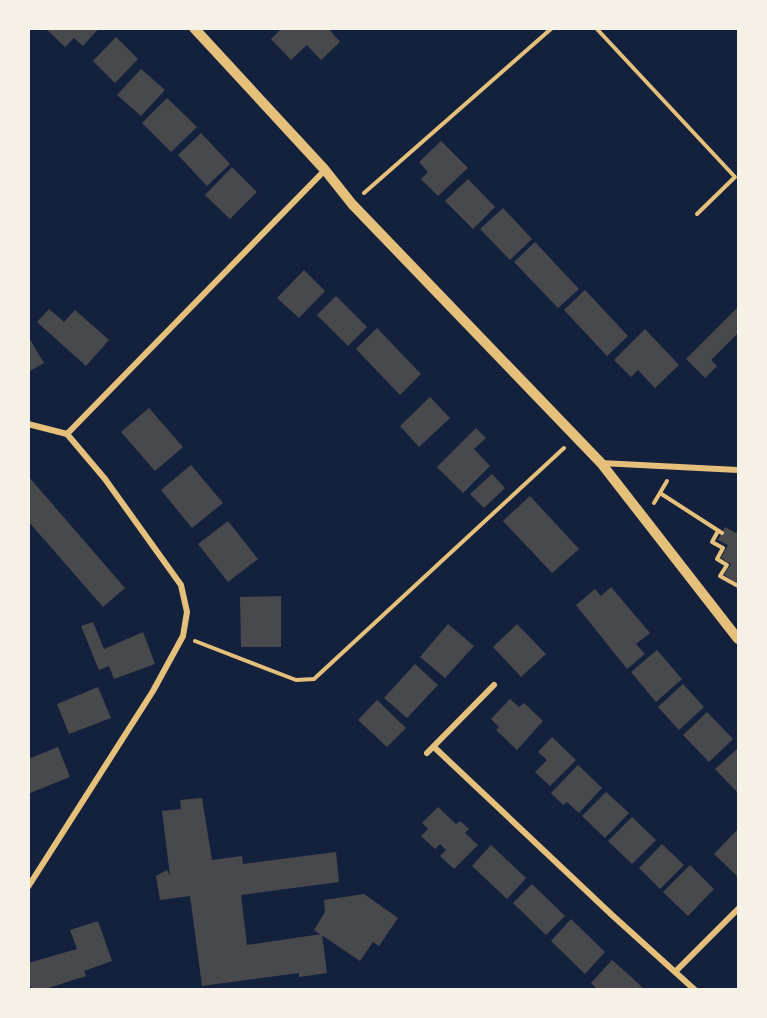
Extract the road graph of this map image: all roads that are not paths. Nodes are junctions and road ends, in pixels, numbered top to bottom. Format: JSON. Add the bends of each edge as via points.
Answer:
{"nodes":[{"id":1,"x":194,"y":28,"type":"edge"},
{"id":2,"x":325,"y":170,"type":"junction"},
{"id":3,"x":28,"y":424,"type":"edge"},
{"id":4,"x":67,"y":434,"type":"junction"},
{"id":5,"x":601,"y":463,"type":"junction"},
{"id":6,"x":738,"y":470,"type":"edge"},
{"id":7,"x":738,"y":639,"type":"edge"},
{"id":8,"x":494,"y":685,"type":"dead end"},
{"id":9,"x":434,"y":747,"type":"junction"},
{"id":10,"x":428,"y":753,"type":"dead end"},
{"id":11,"x":28,"y":887,"type":"edge"},
{"id":12,"x":738,"y":909,"type":"edge"},
{"id":13,"x":676,"y":971,"type":"junction"},
{"id":14,"x":695,"y":990,"type":"edge"}],
"edges":[{"from":1,"to":2,"type":"street"},
{"from":2,"to":4,"type":"street"},
{"from":2,"to":5,"type":"street","via":[[352,204]]},
{"from":3,"to":4,"type":"street"},
{"from":4,"to":11,"type":"street","via":[[105,479],[181,585],[187,612],[183,636],[153,691]]},
{"from":5,"to":6,"type":"street"},
{"from":5,"to":7,"type":"street"},
{"from":8,"to":9,"type":"street"},
{"from":9,"to":10,"type":"street"},
{"from":9,"to":13,"type":"street"},
{"from":12,"to":13,"type":"street"},
{"from":13,"to":14,"type":"street"}]}
